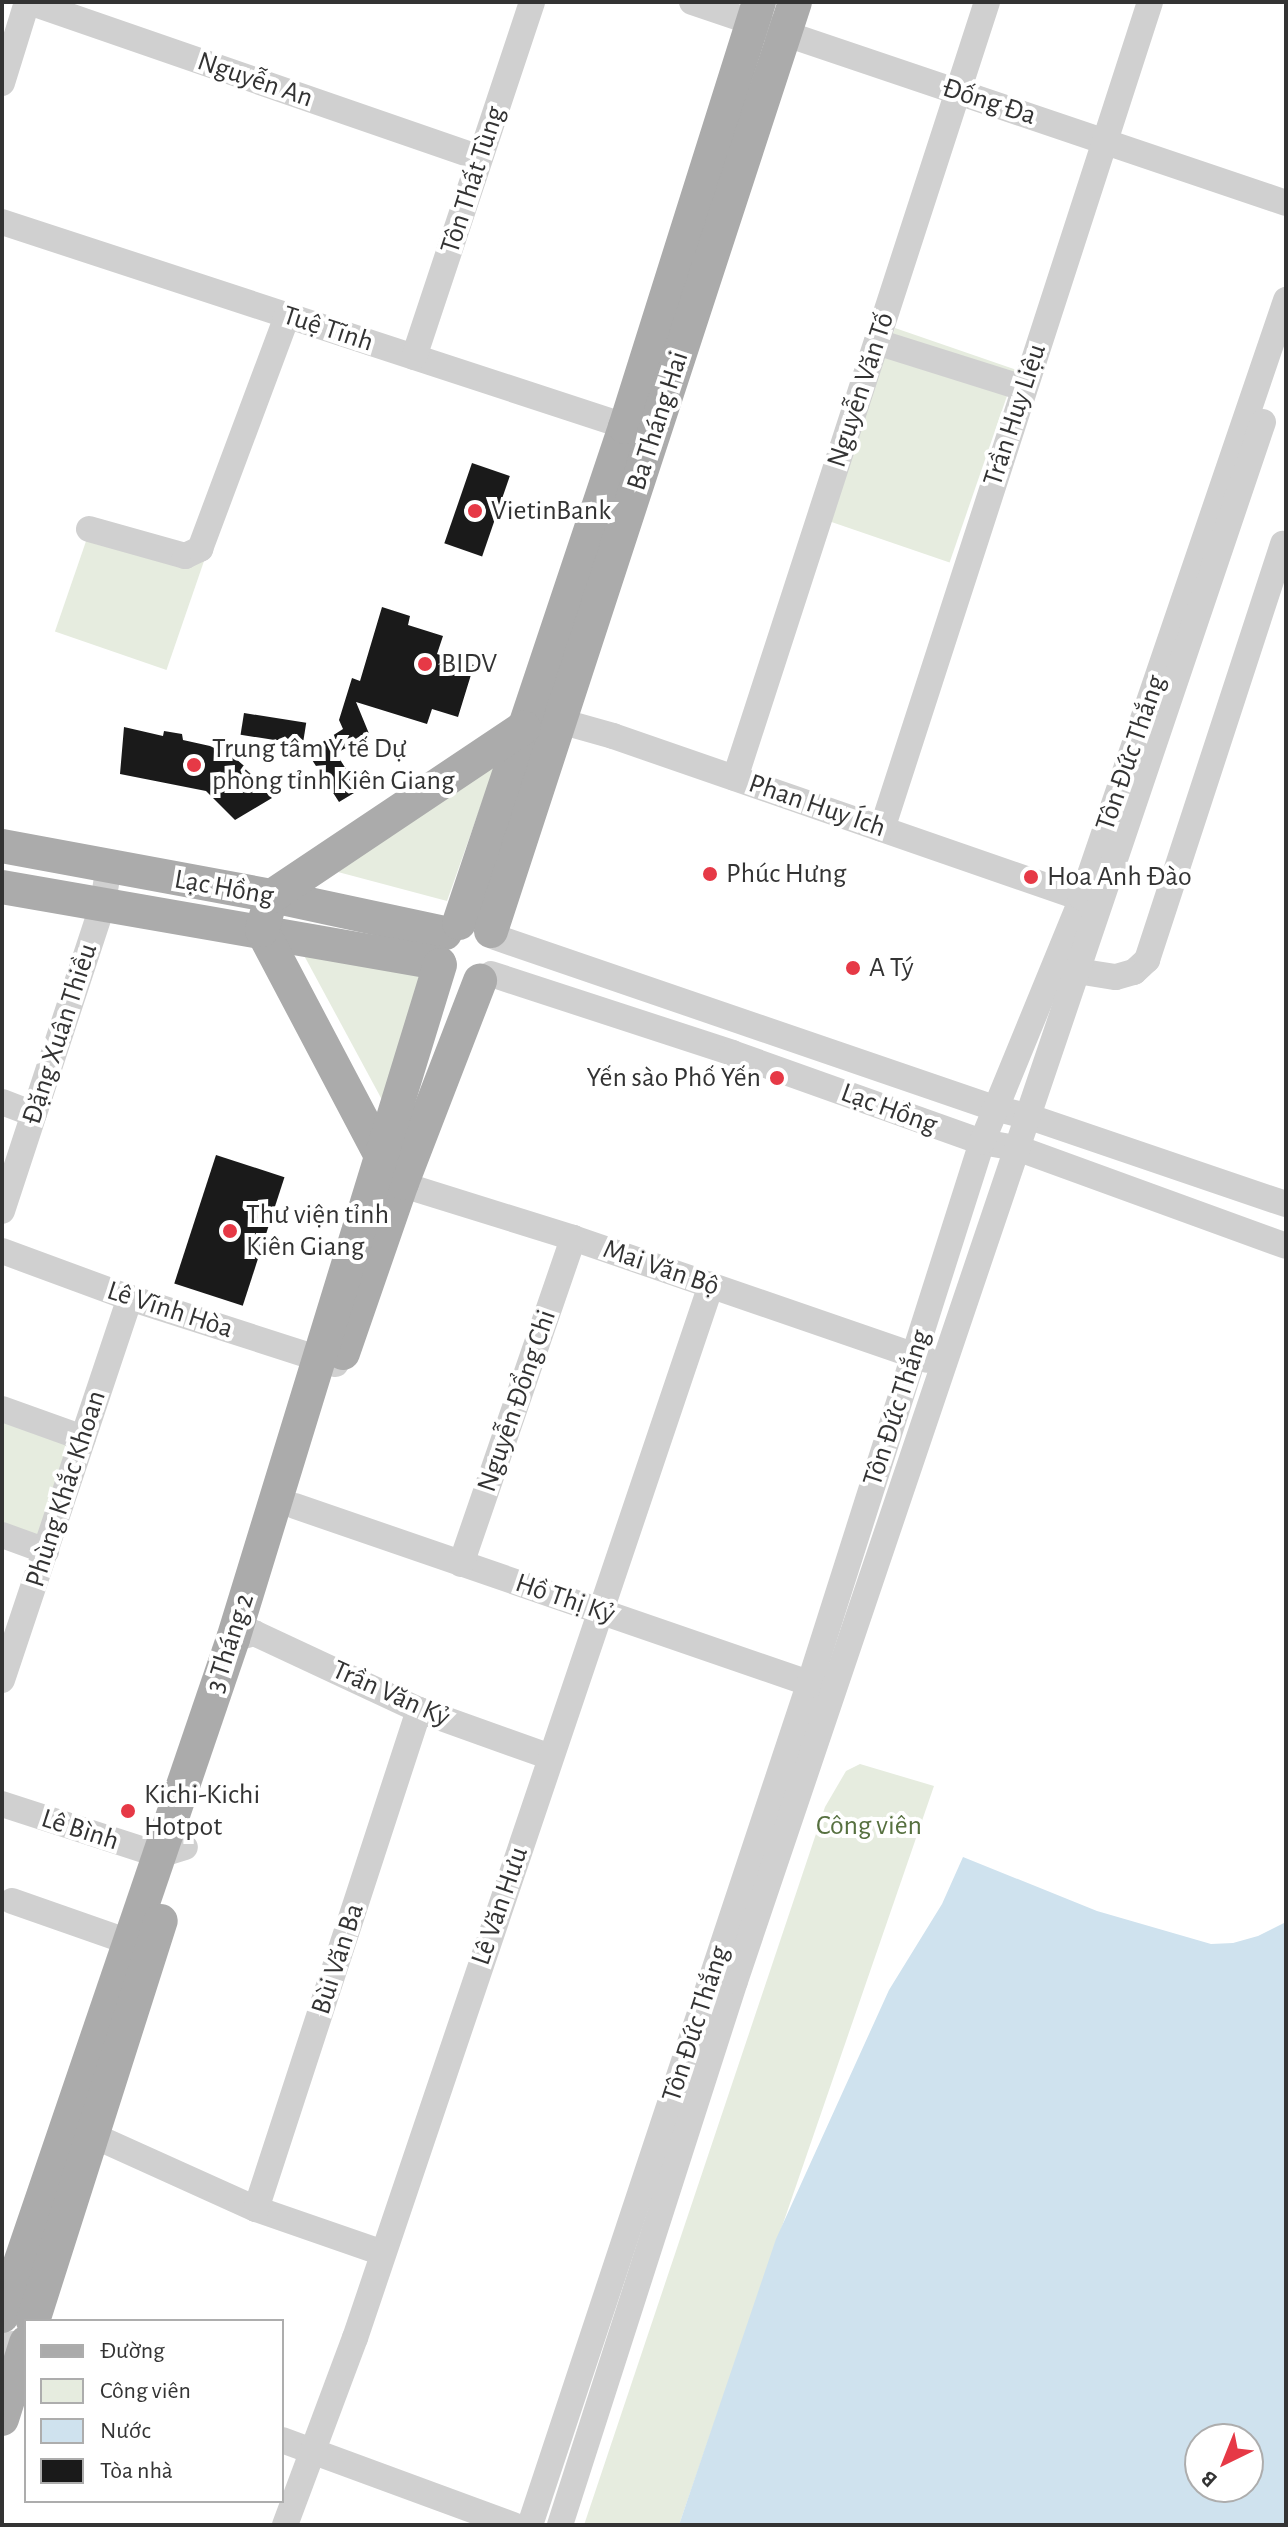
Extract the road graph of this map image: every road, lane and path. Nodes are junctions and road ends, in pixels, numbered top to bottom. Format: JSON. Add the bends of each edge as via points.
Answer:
{"nodes":[{"id":1,"x":28,"y":2,"type":"edge"},
{"id":2,"x":532,"y":2,"type":"edge"},
{"id":3,"x":692,"y":2,"type":"edge"},
{"id":4,"x":795,"y":2,"type":"edge"},
{"id":5,"x":987,"y":2,"type":"edge"},
{"id":6,"x":1150,"y":2,"type":"edge"},
{"id":7,"x":756,"y":12,"type":"edge"},
{"id":8,"x":784,"y":35,"type":"junction"},
{"id":9,"x":2,"y":83,"type":"edge"},
{"id":10,"x":959,"y":92,"type":"junction"},
{"id":11,"x":1103,"y":140,"type":"junction"},
{"id":12,"x":480,"y":158,"type":"junction"},
{"id":13,"x":1286,"y":203,"type":"edge"},
{"id":14,"x":2,"y":222,"type":"edge"},
{"id":15,"x":1286,"y":300,"type":"edge"},
{"id":16,"x":287,"y":316,"type":"junction"},
{"id":17,"x":877,"y":342,"type":"junction"},
{"id":18,"x":1286,"y":354,"type":"edge"},
{"id":19,"x":414,"y":357,"type":"junction"},
{"id":20,"x":1023,"y":388,"type":"junction"},
{"id":21,"x":639,"y":431,"type":"junction"},
{"id":22,"x":89,"y":529,"type":"dead end"},
{"id":23,"x":1283,"y":544,"type":"dead end"},
{"id":24,"x":539,"y":721,"type":"junction"},
{"id":25,"x":735,"y":778,"type":"junction"},
{"id":26,"x":882,"y":829,"type":"junction"},
{"id":27,"x":2,"y":846,"type":"edge"},
{"id":28,"x":109,"y":867,"type":"junction"},
{"id":29,"x":2,"y":887,"type":"edge"},
{"id":30,"x":272,"y":896,"type":"junction"},
{"id":31,"x":1092,"y":898,"type":"junction"},
{"id":32,"x":103,"y":903,"type":"junction"},
{"id":33,"x":262,"y":930,"type":"junction"},
{"id":34,"x":461,"y":942,"type":"junction"},
{"id":35,"x":1077,"y":971,"type":"junction"},
{"id":36,"x":486,"y":978,"type":"junction"},
{"id":37,"x":743,"y":1023,"type":"junction"},
{"id":38,"x":732,"y":1053,"type":"junction"},
{"id":39,"x":2,"y":1102,"type":"edge"},
{"id":40,"x":994,"y":1108,"type":"junction"},
{"id":41,"x":34,"y":1114,"type":"junction"},
{"id":42,"x":1027,"y":1116,"type":"junction"},
{"id":43,"x":982,"y":1142,"type":"junction"},
{"id":44,"x":1017,"y":1148,"type":"junction"},
{"id":45,"x":385,"y":1171,"type":"junction"},
{"id":46,"x":1286,"y":1204,"type":"edge"},
{"id":47,"x":2,"y":1211,"type":"edge"},
{"id":48,"x":573,"y":1238,"type":"junction"},
{"id":49,"x":1286,"y":1246,"type":"edge"},
{"id":50,"x":2,"y":1251,"type":"edge"},
{"id":51,"x":711,"y":1285,"type":"junction"},
{"id":52,"x":130,"y":1298,"type":"junction"},
{"id":53,"x":913,"y":1356,"type":"junction"},
{"id":54,"x":328,"y":1362,"type":"junction"},
{"id":55,"x":946,"y":1365,"type":"junction"},
{"id":56,"x":2,"y":1409,"type":"edge"},
{"id":57,"x":83,"y":1438,"type":"junction"},
{"id":58,"x":295,"y":1506,"type":"junction"},
{"id":59,"x":2,"y":1535,"type":"edge"},
{"id":60,"x":46,"y":1551,"type":"junction"},
{"id":61,"x":461,"y":1564,"type":"junction"},
{"id":62,"x":600,"y":1611,"type":"junction"},
{"id":63,"x":244,"y":1636,"type":"junction"},
{"id":64,"x":2,"y":1680,"type":"edge"},
{"id":65,"x":809,"y":1685,"type":"junction"},
{"id":66,"x":835,"y":1691,"type":"junction"},
{"id":67,"x":419,"y":1710,"type":"junction"},
{"id":68,"x":550,"y":1757,"type":"junction"},
{"id":69,"x":2,"y":1804,"type":"edge"},
{"id":70,"x":172,"y":1851,"type":"junction"},
{"id":71,"x":12,"y":1901,"type":"dead end"},
{"id":72,"x":129,"y":1942,"type":"junction"},
{"id":73,"x":77,"y":2137,"type":"junction"},
{"id":74,"x":256,"y":2209,"type":"junction"},
{"id":75,"x":383,"y":2253,"type":"junction"},
{"id":76,"x":2,"y":2316,"type":"edge"},
{"id":77,"x":33,"y":2319,"type":"edge"},
{"id":78,"x":24,"y":2343,"type":"edge"},
{"id":79,"x":2,"y":2345,"type":"edge"},
{"id":80,"x":24,"y":2349,"type":"edge"},
{"id":81,"x":2,"y":2419,"type":"edge"},
{"id":82,"x":284,"y":2441,"type":"edge"},
{"id":83,"x":315,"y":2453,"type":"junction"},
{"id":84,"x":285,"y":2525,"type":"edge"},
{"id":85,"x":513,"y":2525,"type":"edge"},
{"id":86,"x":530,"y":2525,"type":"edge"},
{"id":87,"x":560,"y":2525,"type":"edge"}],
"edges":[{"from":1,"to":9,"type":"street"},
{"from":1,"to":12,"type":"street","name":"Nguyễn An"},
{"from":2,"to":12,"type":"street","name":"Tôn Thất Tùng"},
{"from":3,"to":7,"type":"street","name":"Đống Đa"},
{"from":4,"to":8,"type":"main road","name":"Ba Tháng Hai"},
{"from":5,"to":10,"type":"street","name":"Nguyễn Văn Tố"},
{"from":6,"to":11,"type":"street","name":"Trần Huy Liệu"},
{"from":7,"to":8,"type":"street","name":"Đống Đa"},
{"from":7,"to":21,"type":"main road","name":"Ba Tháng Hai"},
{"from":8,"to":10,"type":"street","name":"Đống Đa"},
{"from":8,"to":21,"type":"main road","name":"Ba Tháng Hai"},
{"from":10,"to":11,"type":"street","name":"Đống Đa"},
{"from":10,"to":17,"type":"street","name":"Nguyễn Văn Tố"},
{"from":11,"to":13,"type":"street","name":"Đống Đa"},
{"from":11,"to":20,"type":"street","name":"Trần Huy Liệu"},
{"from":12,"to":19,"type":"street","name":"Tôn Thất Tùng"},
{"from":14,"to":16,"type":"street","name":"Tuệ Tĩnh"},
{"from":15,"to":31,"type":"street","name":"Tôn Đức Thắng"},
{"from":16,"to":19,"type":"street","name":"Tuệ Tĩnh"},
{"from":16,"to":22,"type":"street","via":[[200,549],[185,556]]},
{"from":17,"to":20,"type":"street"},
{"from":17,"to":25,"type":"street","name":"Nguyễn Văn Tố"},
{"from":18,"to":31,"type":"street","name":"Tôn Đức Thắng"},
{"from":19,"to":21,"type":"street","name":"Tuệ Tĩnh"},
{"from":20,"to":26,"type":"street","name":"Trần Huy Liệu"},
{"from":21,"to":24,"type":"main road","name":"Ba Tháng Hai"},
{"from":23,"to":35,"type":"street","via":[[1147,960],[1134,972],[1116,977]]},
{"from":24,"to":25,"type":"street","name":"Phan Huy Ích"},
{"from":24,"to":30,"type":"main road"},
{"from":24,"to":34,"type":"main road","name":"Ba Tháng Hai"},
{"from":25,"to":26,"type":"street","name":"Phan Huy Ích"},
{"from":26,"to":31,"type":"street","name":"Phan Huy Ích"},
{"from":27,"to":28,"type":"main road","name":"Lạc Hồng"},
{"from":28,"to":30,"type":"main road","name":"Lạc Hồng"},
{"from":28,"to":32,"type":"street","name":"Đặng Xuân Thiều"},
{"from":29,"to":32,"type":"main road","name":"Lạc Hồng"},
{"from":30,"to":33,"type":"main road"},
{"from":30,"to":34,"type":"main road","name":"Lạc Hồng"},
{"from":31,"to":35,"type":"street","name":"Tôn Đức Thắng"},
{"from":31,"to":40,"type":"street","name":"Tôn Đức Thắng"},
{"from":32,"to":33,"type":"main road","name":"Lạc Hồng"},
{"from":32,"to":41,"type":"street","name":"Đặng Xuân Thiều"},
{"from":33,"to":34,"type":"main road","name":"Lạc Hồng"},
{"from":33,"to":45,"type":"main road"},
{"from":34,"to":36,"type":"main road","via":[[457,981]]},
{"from":34,"to":36,"type":"main road","name":"3 Tháng 2","via":[[499,952]]},
{"from":34,"to":37,"type":"street","name":"Lạc Hồng"},
{"from":34,"to":45,"type":"main road","name":"3 Tháng 2"},
{"from":35,"to":42,"type":"street","name":"Tôn Đức Thắng"},
{"from":36,"to":38,"type":"street","name":"Lạc Hồng"},
{"from":36,"to":45,"type":"main road","name":"3 Tháng 2"},
{"from":37,"to":38,"type":"street"},
{"from":37,"to":40,"type":"street","name":"Lạc Hồng"},
{"from":38,"to":43,"type":"street","name":"Lạc Hồng"},
{"from":39,"to":41,"type":"street"},
{"from":40,"to":42,"type":"street","name":"Lạc Hồng"},
{"from":40,"to":43,"type":"street","name":"Tôn Đức Thắng"},
{"from":41,"to":47,"type":"street","name":"Đặng Xuân Thiều"},
{"from":42,"to":44,"type":"street","name":"Tôn Đức Thắng"},
{"from":42,"to":46,"type":"street","name":"Lạc Hồng"},
{"from":43,"to":44,"type":"street","name":"Lạc Hồng"},
{"from":43,"to":53,"type":"street","name":"Tôn Đức Thắng"},
{"from":44,"to":49,"type":"street","name":"Lạc Hồng"},
{"from":44,"to":55,"type":"street","name":"Tôn Đức Thắng"},
{"from":45,"to":48,"type":"street","name":"Mai Văn Bộ"},
{"from":45,"to":54,"type":"main road","name":"3 Tháng 2"},
{"from":48,"to":51,"type":"street","name":"Mai Văn Bộ"},
{"from":48,"to":61,"type":"street","name":"Nguyễn Đổng Chi"},
{"from":50,"to":52,"type":"street","name":"Lê Vĩnh Hòa"},
{"from":51,"to":53,"type":"street","name":"Mai Văn Bộ"},
{"from":51,"to":62,"type":"street","name":"Lê Văn Hưu"},
{"from":52,"to":54,"type":"street","name":"Lê Vĩnh Hòa"},
{"from":52,"to":57,"type":"street","name":"Phùng Khắc Khoan"},
{"from":53,"to":55,"type":"street","name":"Mai Văn Bộ"},
{"from":53,"to":65,"type":"street","name":"Tôn Đức Thắng"},
{"from":54,"to":58,"type":"main road","name":"3 Tháng 2"},
{"from":54,"to":63,"type":"main road","name":"3 Tháng 2"},
{"from":55,"to":66,"type":"street","name":"Tôn Đức Thắng"},
{"from":56,"to":57,"type":"street"},
{"from":57,"to":60,"type":"street","name":"Phùng Khắc Khoan"},
{"from":58,"to":61,"type":"street","name":"Hồ Thị Kỷ"},
{"from":58,"to":63,"type":"main road","name":"3 Tháng 2"},
{"from":59,"to":60,"type":"street"},
{"from":60,"to":64,"type":"street","name":"Phùng Khắc Khoan"},
{"from":61,"to":62,"type":"street","name":"Hồ Thị Kỷ"},
{"from":62,"to":65,"type":"street","name":"Hồ Thị Kỷ"},
{"from":62,"to":68,"type":"street","name":"Lê Văn Hưu"},
{"from":63,"to":67,"type":"street","name":"Trần Văn Kỷ"},
{"from":63,"to":70,"type":"main road","name":"3 Tháng 2"},
{"from":65,"to":66,"type":"street","name":"Hồ Thị Kỷ"},
{"from":65,"to":86,"type":"street","name":"Tôn Đức Thắng"},
{"from":66,"to":87,"type":"street","name":"Tôn Đức Thắng","via":[[735,1981]]},
{"from":67,"to":68,"type":"street","name":"Trần Văn Kỷ"},
{"from":67,"to":74,"type":"street","name":"Bùi Văn Ba"},
{"from":68,"to":75,"type":"street","name":"Lê Văn Hưu"},
{"from":69,"to":70,"type":"street","name":"Lê Bình"},
{"from":70,"to":72,"type":"main road","name":"3 Tháng 2"},
{"from":70,"to":73,"type":"main road","name":"3 Tháng 2"},
{"from":71,"to":72,"type":"street"},
{"from":72,"to":73,"type":"main road","name":"3 Tháng 2"},
{"from":73,"to":74,"type":"street"},
{"from":73,"to":76,"type":"main road","name":"3 Tháng 2"},
{"from":73,"to":77,"type":"main road","name":"3 Tháng 2"},
{"from":74,"to":75,"type":"street"},
{"from":75,"to":83,"type":"street","name":"Lê Văn Hưu"},
{"from":78,"to":79,"type":"street"},
{"from":80,"to":81,"type":"main road"},
{"from":82,"to":83,"type":"street"},
{"from":83,"to":84,"type":"street","name":"Lê Văn Hưu"},
{"from":83,"to":85,"type":"street"}]}
